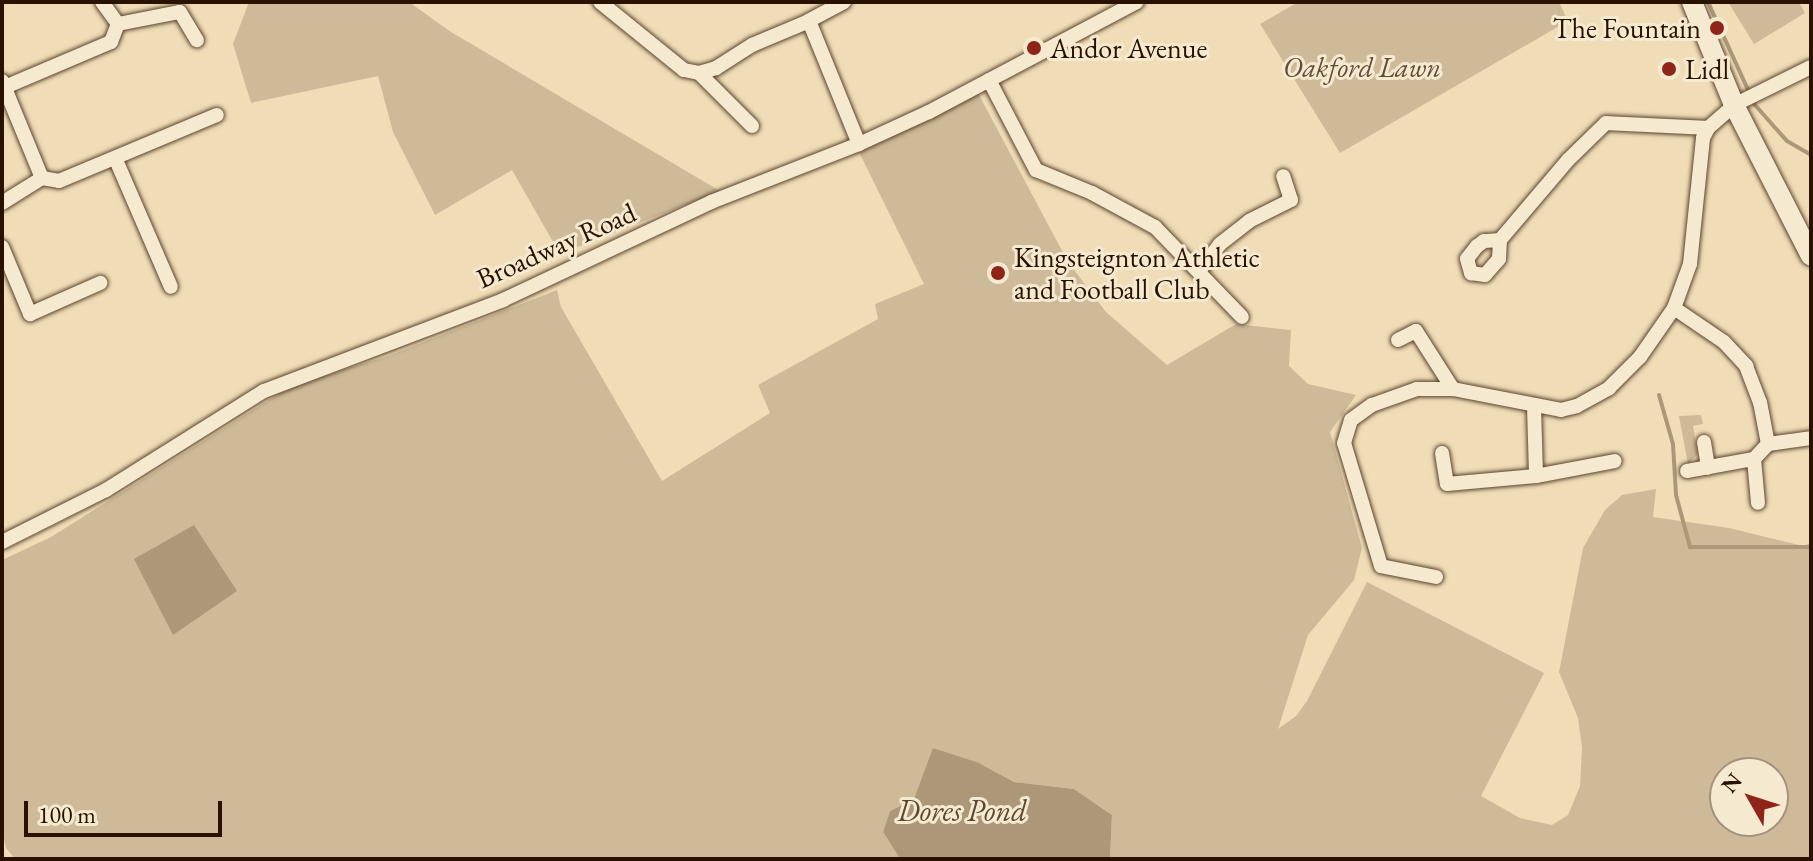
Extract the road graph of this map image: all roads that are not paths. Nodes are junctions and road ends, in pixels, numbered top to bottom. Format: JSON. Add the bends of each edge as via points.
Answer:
{"nodes":[{"id":1,"x":102,"y":2,"type":"edge"},
{"id":2,"x":600,"y":2,"type":"edge"},
{"id":3,"x":844,"y":2,"type":"edge"},
{"id":4,"x":1137,"y":2,"type":"edge"},
{"id":5,"x":1692,"y":2,"type":"edge"},
{"id":6,"x":809,"y":21,"type":"junction"},
{"id":7,"x":118,"y":24,"type":"junction"},
{"id":8,"x":197,"y":40,"type":"dead end"},
{"id":9,"x":1811,"y":67,"type":"edge"},
{"id":10,"x":699,"y":73,"type":"junction"},
{"id":11,"x":989,"y":80,"type":"junction"},
{"id":12,"x":3,"y":84,"type":"edge"},
{"id":13,"x":1740,"y":102,"type":"junction"},
{"id":14,"x":217,"y":115,"type":"dead end"},
{"id":15,"x":752,"y":126,"type":"dead end"},
{"id":16,"x":1708,"y":128,"type":"junction"},
{"id":17,"x":859,"y":144,"type":"junction"},
{"id":18,"x":116,"y":160,"type":"junction"},
{"id":19,"x":1283,"y":176,"type":"dead end"},
{"id":20,"x":42,"y":178,"type":"junction"},
{"id":21,"x":2,"y":203,"type":"edge"},
{"id":22,"x":1500,"y":240,"type":"dead end"},
{"id":23,"x":2,"y":247,"type":"edge"},
{"id":24,"x":1811,"y":256,"type":"edge"},
{"id":25,"x":1199,"y":271,"type":"junction"},
{"id":26,"x":100,"y":283,"type":"dead end"},
{"id":27,"x":171,"y":287,"type":"dead end"},
{"id":28,"x":1674,"y":308,"type":"junction"},
{"id":29,"x":1242,"y":317,"type":"dead end"},
{"id":30,"x":1398,"y":340,"type":"dead end"},
{"id":31,"x":1453,"y":389,"type":"junction"},
{"id":32,"x":1534,"y":407,"type":"junction"},
{"id":33,"x":1811,"y":438,"type":"edge"},
{"id":34,"x":1704,"y":442,"type":"dead end"},
{"id":35,"x":1768,"y":444,"type":"junction"},
{"id":36,"x":1442,"y":453,"type":"dead end"},
{"id":37,"x":1754,"y":459,"type":"junction"},
{"id":38,"x":1615,"y":461,"type":"dead end"},
{"id":39,"x":1708,"y":468,"type":"junction"},
{"id":40,"x":1687,"y":471,"type":"dead end"},
{"id":41,"x":1536,"y":476,"type":"junction"},
{"id":42,"x":1758,"y":503,"type":"dead end"},
{"id":43,"x":2,"y":542,"type":"edge"},
{"id":44,"x":1436,"y":577,"type":"dead end"}],
"edges":[{"from":1,"to":7,"type":"street"},
{"from":2,"to":10,"type":"street","via":[[684,70]]},
{"from":3,"to":6,"type":"street"},
{"from":4,"to":11,"type":"street","name":"Broadway Road"},
{"from":5,"to":13,"type":"main road"},
{"from":6,"to":10,"type":"street"},
{"from":6,"to":17,"type":"street"},
{"from":7,"to":8,"type":"street","via":[[180,12]]},
{"from":7,"to":12,"type":"street","via":[[111,42]]},
{"from":9,"to":13,"type":"street"},
{"from":10,"to":15,"type":"street"},
{"from":11,"to":17,"type":"street","name":"Broadway Road"},
{"from":11,"to":25,"type":"street","via":[[1036,170],[1155,227]]},
{"from":12,"to":20,"type":"street"},
{"from":13,"to":16,"type":"street"},
{"from":13,"to":24,"type":"main road"},
{"from":14,"to":18,"type":"street"},
{"from":16,"to":22,"type":"street","via":[[1606,123]]},
{"from":16,"to":28,"type":"street","via":[[1690,264]]},
{"from":17,"to":43,"type":"street","name":"Broadway Road","via":[[711,202],[503,300],[264,391],[106,490]]},
{"from":18,"to":20,"type":"street","via":[[59,181]]},
{"from":18,"to":27,"type":"street"},
{"from":19,"to":25,"type":"street","via":[[1291,200],[1249,221],[1220,244]]},
{"from":20,"to":21,"type":"street"},
{"from":23,"to":26,"type":"street","via":[[30,314]]},
{"from":25,"to":29,"type":"street"},
{"from":28,"to":32,"type":"street","via":[[1640,357],[1609,388],[1577,406]]},
{"from":28,"to":35,"type":"street","via":[[1724,342],[1746,366]]},
{"from":30,"to":31,"type":"street","via":[[1416,331]]},
{"from":31,"to":32,"type":"street"},
{"from":31,"to":44,"type":"street","via":[[1417,389],[1372,405],[1351,420],[1344,443],[1381,566]]},
{"from":32,"to":41,"type":"street"},
{"from":33,"to":35,"type":"street"},
{"from":34,"to":39,"type":"street"},
{"from":35,"to":37,"type":"street"},
{"from":36,"to":41,"type":"street","via":[[1447,484]]},
{"from":37,"to":39,"type":"street"},
{"from":37,"to":42,"type":"street"},
{"from":38,"to":41,"type":"street"},
{"from":39,"to":40,"type":"street"}]}
